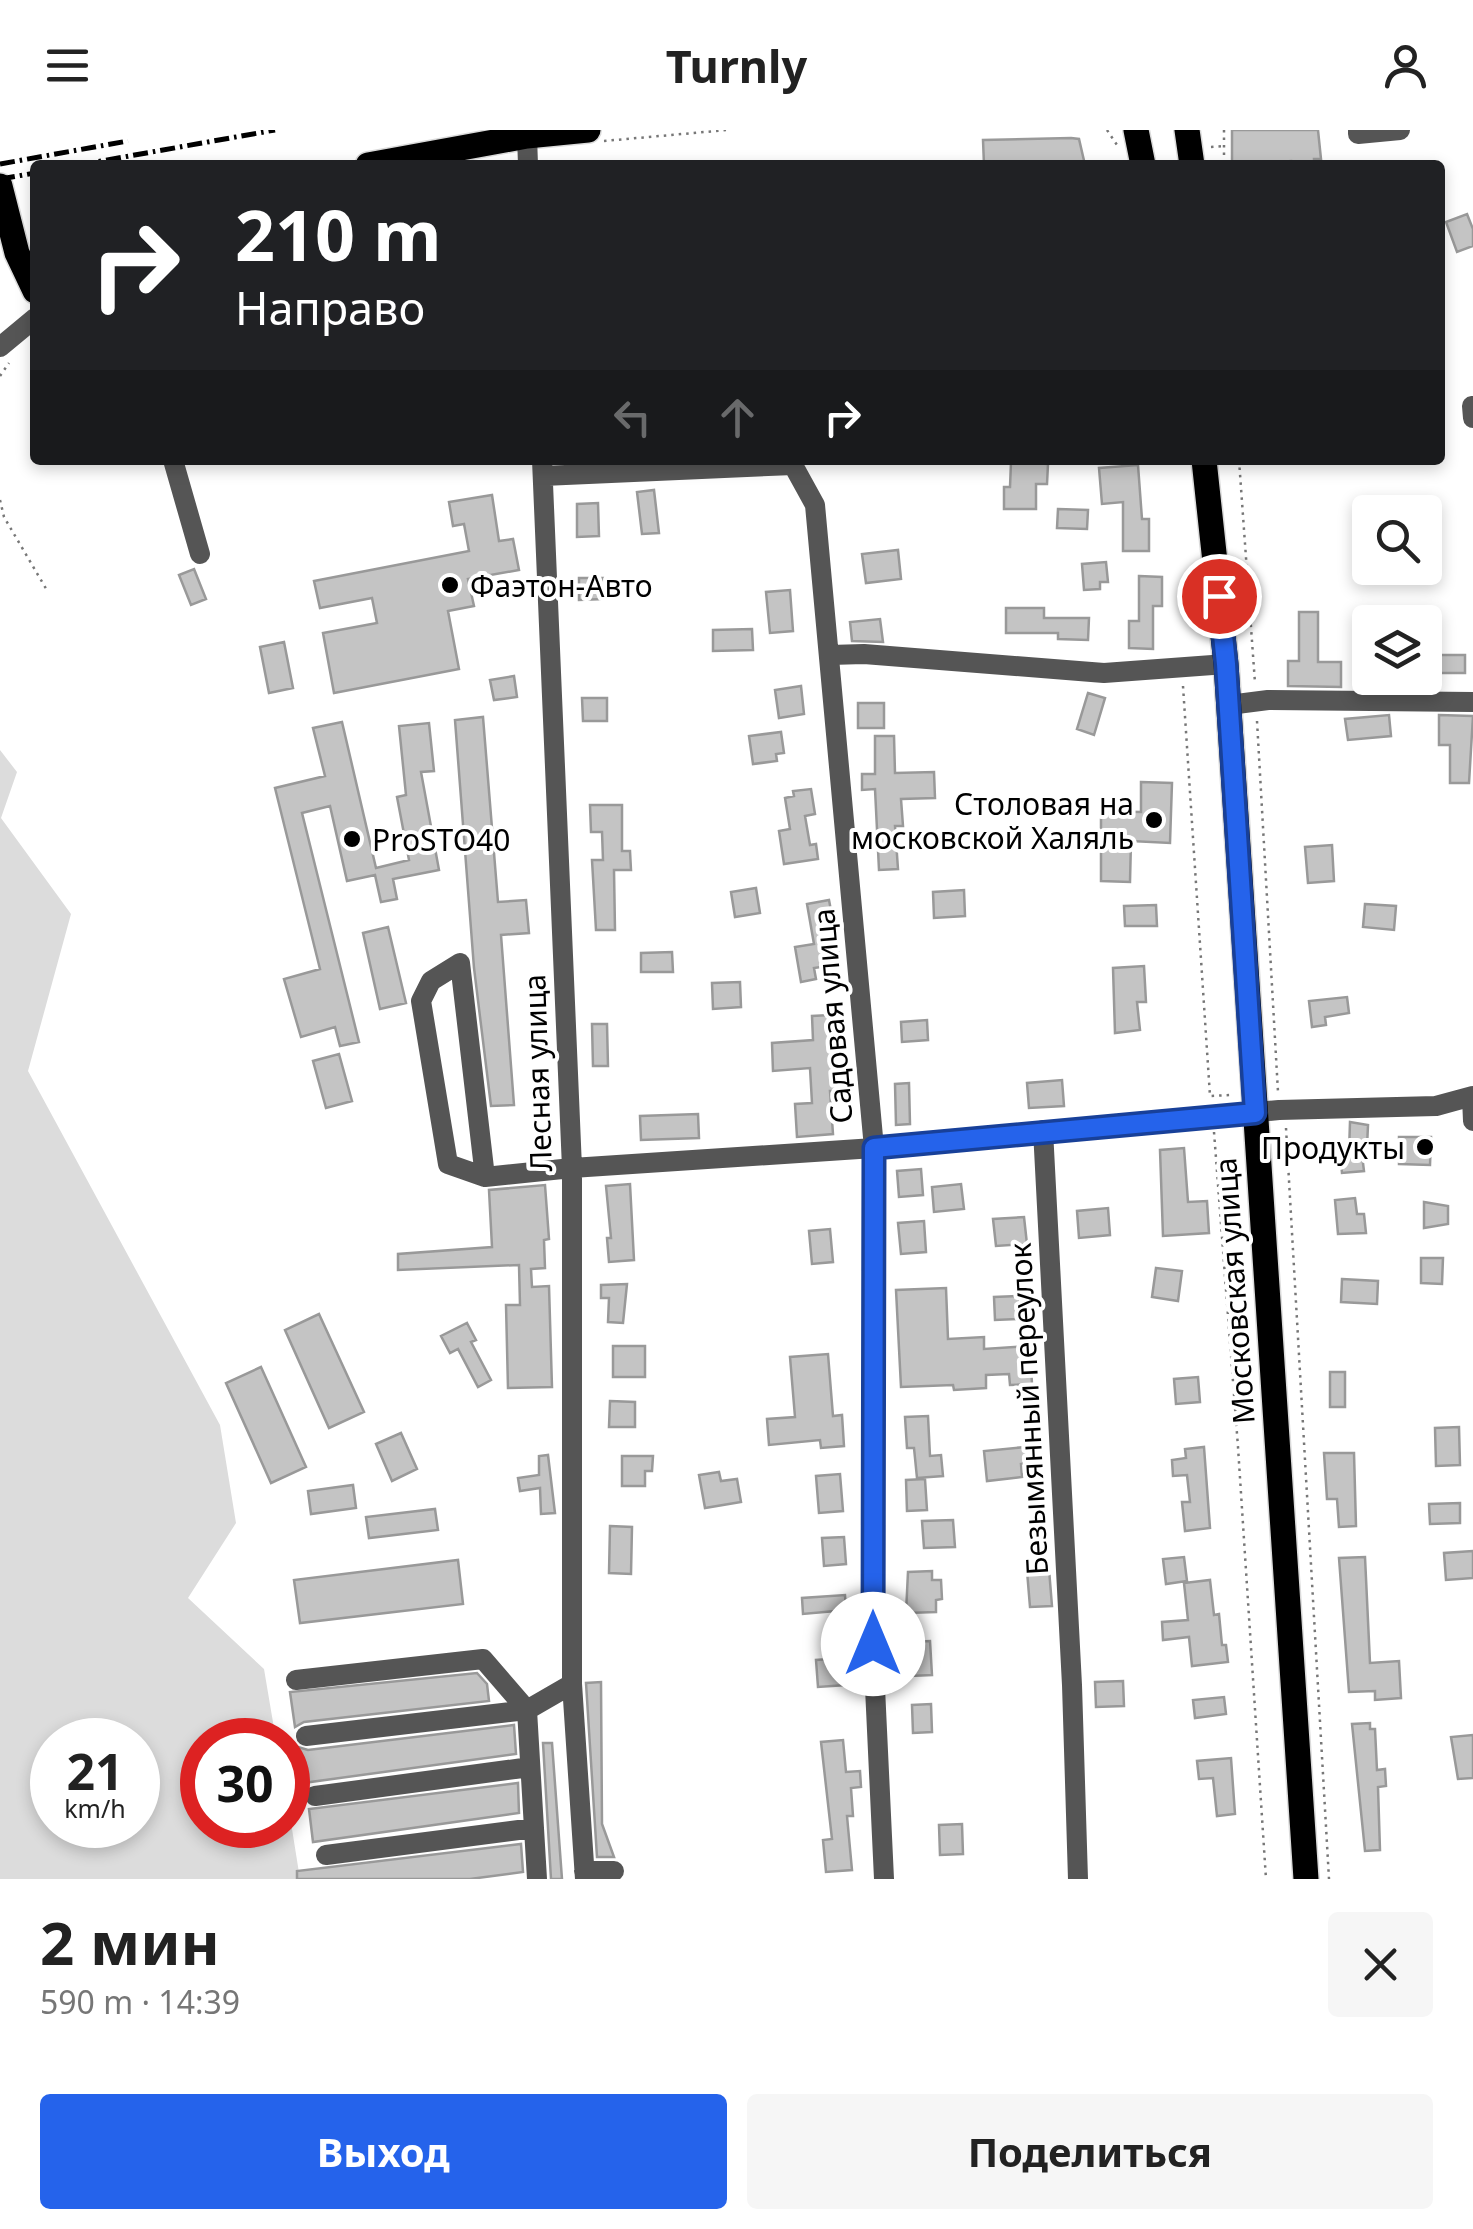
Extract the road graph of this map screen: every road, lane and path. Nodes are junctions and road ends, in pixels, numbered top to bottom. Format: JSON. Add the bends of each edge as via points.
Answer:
{"nodes":[{"id":1,"x":727,"y":130,"type":"edge"},
{"id":2,"x":1187,"y":130,"type":"edge"},
{"id":3,"x":1224,"y":130,"type":"edge"},
{"id":4,"x":1358,"y":130,"type":"edge"},
{"id":5,"x":1400,"y":130,"type":"edge"},
{"id":6,"x":1137,"y":131,"type":"edge"},
{"id":7,"x":527,"y":136,"type":"junction"},
{"id":8,"x":594,"y":136,"type":"edge"},
{"id":9,"x":395,"y":160,"type":"edge"},
{"id":10,"x":528,"y":160,"type":"edge"},
{"id":11,"x":1143,"y":160,"type":"edge"},
{"id":12,"x":1191,"y":160,"type":"edge"},
{"id":13,"x":1224,"y":160,"type":"edge"},
{"id":14,"x":0,"y":186,"type":"edge"},
{"id":15,"x":8,"y":213,"type":"junction"},
{"id":16,"x":30,"y":239,"type":"edge"},
{"id":17,"x":30,"y":276,"type":"edge"},
{"id":18,"x":30,"y":322,"type":"edge"},
{"id":19,"x":0,"y":347,"type":"edge"},
{"id":20,"x":1472,"y":406,"type":"edge"},
{"id":21,"x":1473,"y":418,"type":"edge"},
{"id":22,"x":174,"y":465,"type":"edge"},
{"id":23,"x":679,"y":465,"type":"edge"},
{"id":24,"x":793,"y":465,"type":"edge"},
{"id":25,"x":1205,"y":465,"type":"edge"},
{"id":26,"x":1239,"y":465,"type":"edge"},
{"id":27,"x":542,"y":468,"type":"edge"},
{"id":28,"x":0,"y":500,"type":"edge"},
{"id":29,"x":200,"y":554,"type":"dead end"},
{"id":30,"x":48,"y":592,"type":"dead end"},
{"id":31,"x":830,"y":656,"type":"junction"},
{"id":32,"x":1226,"y":664,"type":"junction"},
{"id":33,"x":1182,"y":669,"type":"junction"},
{"id":34,"x":1256,"y":702,"type":"junction"},
{"id":35,"x":1473,"y":702,"type":"edge"},
{"id":36,"x":1229,"y":705,"type":"junction"},
{"id":37,"x":1472,"y":1097,"type":"edge"},
{"id":38,"x":1211,"y":1106,"type":"junction"},
{"id":39,"x":1262,"y":1106,"type":"junction"},
{"id":40,"x":1473,"y":1121,"type":"edge"},
{"id":41,"x":1043,"y":1130,"type":"junction"},
{"id":42,"x":874,"y":1148,"type":"junction"},
{"id":43,"x":572,"y":1168,"type":"junction"},
{"id":44,"x":485,"y":1177,"type":"junction"},
{"id":45,"x":296,"y":1680,"type":"dead end"},
{"id":46,"x":572,"y":1684,"type":"junction"},
{"id":47,"x":527,"y":1710,"type":"junction"},
{"id":48,"x":310,"y":1736,"type":"edge"},
{"id":49,"x":530,"y":1766,"type":"junction"},
{"id":50,"x":315,"y":1796,"type":"dead end"},
{"id":51,"x":534,"y":1828,"type":"junction"},
{"id":52,"x":326,"y":1855,"type":"dead end"},
{"id":53,"x":614,"y":1871,"type":"dead end"},
{"id":54,"x":585,"y":1875,"type":"edge"},
{"id":55,"x":538,"y":1879,"type":"edge"},
{"id":56,"x":884,"y":1879,"type":"edge"},
{"id":57,"x":1078,"y":1879,"type":"edge"},
{"id":58,"x":1266,"y":1879,"type":"edge"},
{"id":59,"x":1306,"y":1879,"type":"edge"},
{"id":60,"x":1329,"y":1879,"type":"edge"}],
"edges":[{"from":1,"to":8,"type":"path"},
{"from":2,"to":12,"type":"main road"},
{"from":3,"to":13,"type":"path"},
{"from":4,"to":5,"type":"street"},
{"from":6,"to":11,"type":"main road"},
{"from":7,"to":8,"type":"main road"},
{"from":7,"to":9,"type":"main road"},
{"from":7,"to":10,"type":"street"},
{"from":14,"to":15,"type":"main road"},
{"from":15,"to":16,"type":"main road"},
{"from":15,"to":17,"type":"main road"},
{"from":18,"to":19,"type":"street"},
{"from":20,"to":21,"type":"street"},
{"from":22,"to":29,"type":"street"},
{"from":23,"to":27,"type":"street","name":"Садовая улица"},
{"from":24,"to":31,"type":"street","name":"Садовая улица","via":[[814,505]]},
{"from":25,"to":32,"type":"main road","name":"Московская улица"},
{"from":26,"to":34,"type":"path"},
{"from":27,"to":43,"type":"street","name":"Лесная улица"},
{"from":28,"to":30,"type":"path"},
{"from":31,"to":33,"type":"street","via":[[1104,673]]},
{"from":31,"to":42,"type":"street","name":"Садовая улица"},
{"from":32,"to":33,"type":"street"},
{"from":32,"to":36,"type":"main road","name":"Московская улица"},
{"from":33,"to":38,"type":"path"},
{"from":34,"to":35,"type":"street"},
{"from":34,"to":36,"type":"street"},
{"from":34,"to":39,"type":"path","via":[[1278,1092]]},
{"from":36,"to":39,"type":"main road","name":"Московская улица"},
{"from":37,"to":39,"type":"street","via":[[1436,1106]]},
{"from":37,"to":40,"type":"street"},
{"from":38,"to":39,"type":"street"},
{"from":38,"to":39,"type":"path"},
{"from":38,"to":41,"type":"street"},
{"from":38,"to":58,"type":"path"},
{"from":39,"to":59,"type":"main road","name":"Московская улица"},
{"from":39,"to":60,"type":"path","via":[[1286,1125]]},
{"from":41,"to":42,"type":"street"},
{"from":41,"to":57,"type":"street","name":"Безымянный переулок"},
{"from":42,"to":43,"type":"street"},
{"from":42,"to":56,"type":"street","name":"Садовая улица","via":[[873,1644]]},
{"from":43,"to":44,"type":"street"},
{"from":43,"to":46,"type":"street","name":"Лесная улица"},
{"from":44,"to":44,"type":"street","via":[[448,1164],[421,1001],[431,981],[460,963]]},
{"from":45,"to":47,"type":"street","via":[[484,1659]]},
{"from":46,"to":47,"type":"street"},
{"from":46,"to":54,"type":"street","name":"Лесная улица"},
{"from":47,"to":48,"type":"street"},
{"from":47,"to":49,"type":"street"},
{"from":49,"to":50,"type":"street"},
{"from":49,"to":51,"type":"street"},
{"from":51,"to":52,"type":"street"},
{"from":51,"to":55,"type":"street"},
{"from":53,"to":54,"type":"street"}]}
